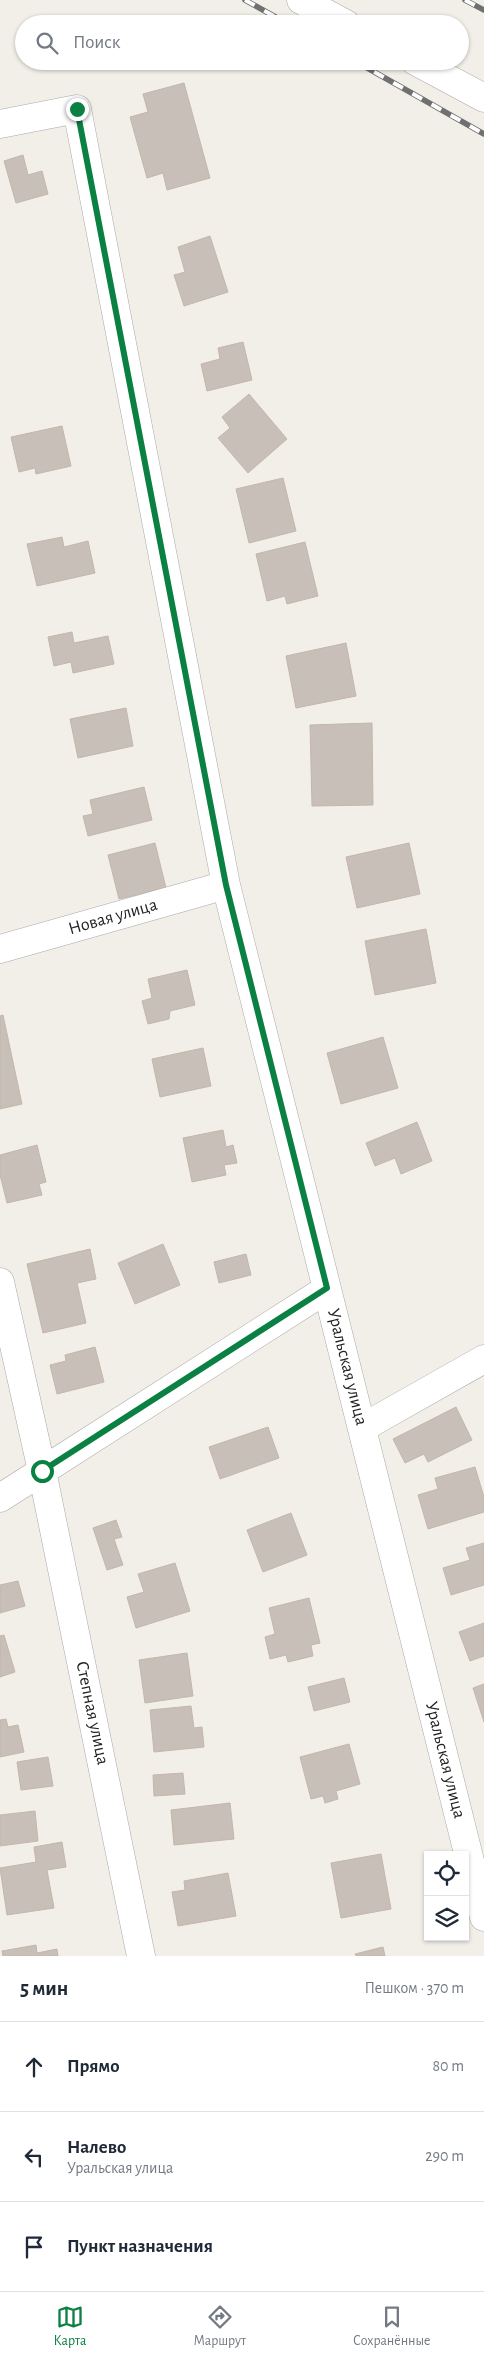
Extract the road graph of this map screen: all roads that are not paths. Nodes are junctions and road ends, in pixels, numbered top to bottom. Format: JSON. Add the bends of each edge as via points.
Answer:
{"nodes":[{"id":1,"x":302,"y":0,"type":"edge"},
{"id":2,"x":330,"y":15,"type":"edge"},
{"id":3,"x":432,"y":70,"type":"edge"},
{"id":4,"x":484,"y":98,"type":"edge"},
{"id":5,"x":0,"y":124,"type":"edge"},
{"id":6,"x":226,"y":885,"type":"junction"},
{"id":7,"x":0,"y":949,"type":"edge"},
{"id":8,"x":0,"y":1282,"type":"edge"},
{"id":9,"x":327,"y":1288,"type":"junction"},
{"id":10,"x":484,"y":1359,"type":"edge"},
{"id":11,"x":362,"y":1428,"type":"junction"},
{"id":12,"x":42,"y":1471,"type":"junction"},
{"id":13,"x":0,"y":1498,"type":"edge"},
{"id":14,"x":484,"y":1917,"type":"edge"},
{"id":15,"x":141,"y":1956,"type":"edge"}],
"edges":[{"from":1,"to":2,"type":"street"},
{"from":3,"to":4,"type":"street"},
{"from":5,"to":6,"type":"street","name":"Уральская улица","via":[[77,109]]},
{"from":6,"to":7,"type":"street","name":"Новая улица"},
{"from":6,"to":9,"type":"street","name":"Уральская улица"},
{"from":8,"to":12,"type":"street"},
{"from":9,"to":11,"type":"street","name":"Уральская улица"},
{"from":9,"to":12,"type":"street"},
{"from":10,"to":11,"type":"street"},
{"from":11,"to":14,"type":"street","name":"Уральская улица"},
{"from":12,"to":13,"type":"street"},
{"from":12,"to":15,"type":"street","name":"Степная улица"}]}
